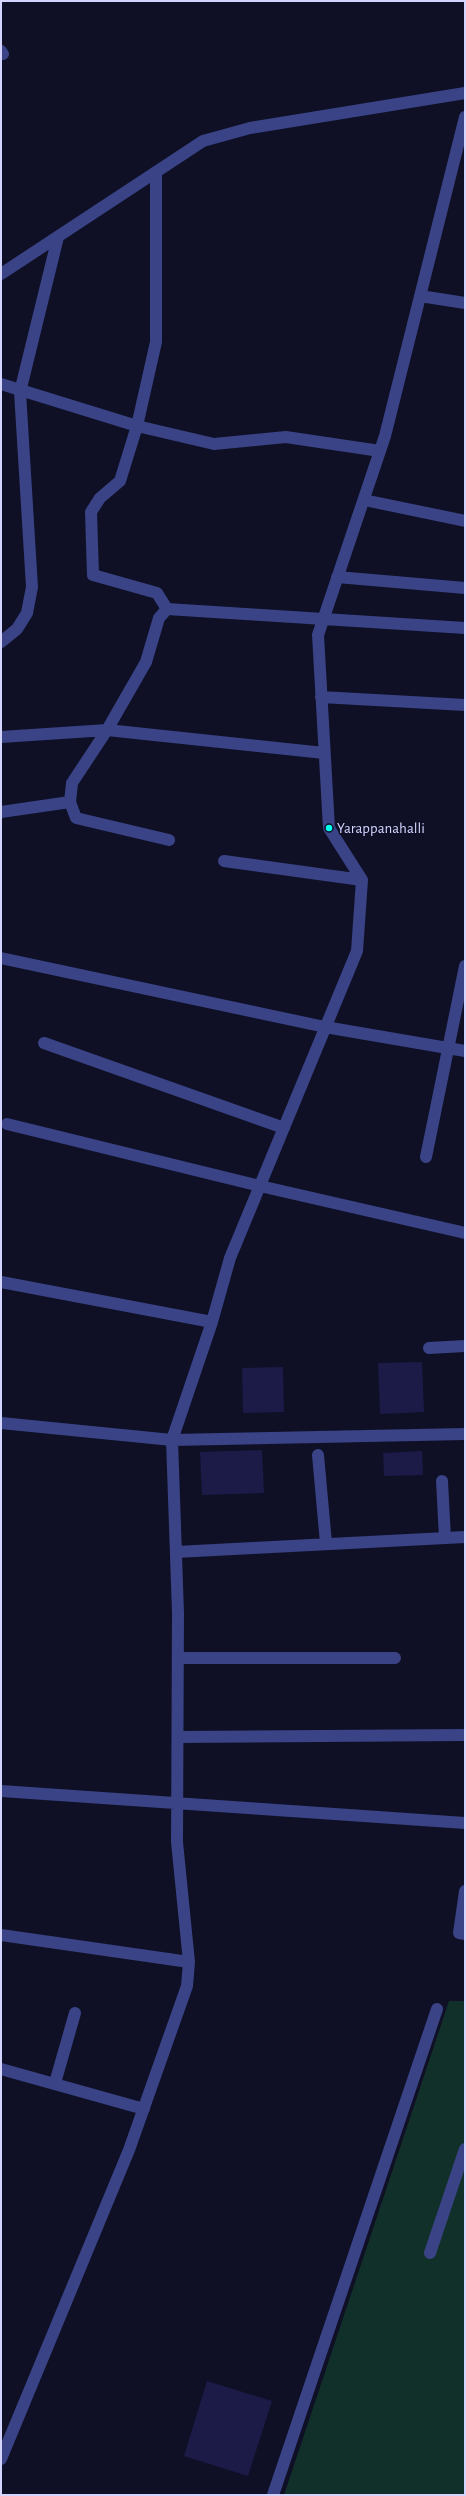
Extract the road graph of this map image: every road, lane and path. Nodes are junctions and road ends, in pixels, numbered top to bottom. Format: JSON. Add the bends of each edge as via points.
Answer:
{"nodes":[{"id":1,"x":465,"y":93,"type":"edge"},
{"id":2,"x":465,"y":117,"type":"edge"},
{"id":3,"x":156,"y":172,"type":"junction"},
{"id":4,"x":58,"y":237,"type":"junction"},
{"id":5,"x":1,"y":274,"type":"edge"},
{"id":6,"x":420,"y":296,"type":"junction"},
{"id":7,"x":465,"y":302,"type":"edge"},
{"id":8,"x":1,"y":384,"type":"edge"},
{"id":9,"x":20,"y":392,"type":"junction"},
{"id":10,"x":137,"y":426,"type":"junction"},
{"id":11,"x":380,"y":451,"type":"junction"},
{"id":12,"x":364,"y":500,"type":"junction"},
{"id":13,"x":465,"y":521,"type":"edge"},
{"id":14,"x":338,"y":577,"type":"junction"},
{"id":15,"x":465,"y":588,"type":"edge"},
{"id":16,"x":167,"y":609,"type":"junction"},
{"id":17,"x":323,"y":619,"type":"junction"},
{"id":18,"x":465,"y":628,"type":"edge"},
{"id":19,"x":1,"y":642,"type":"edge"},
{"id":20,"x":321,"y":697,"type":"junction"},
{"id":21,"x":465,"y":705,"type":"edge"},
{"id":22,"x":108,"y":730,"type":"junction"},
{"id":23,"x":1,"y":737,"type":"edge"},
{"id":24,"x":324,"y":753,"type":"junction"},
{"id":25,"x":70,"y":802,"type":"junction"},
{"id":26,"x":1,"y":812,"type":"edge"},
{"id":27,"x":169,"y":840,"type":"dead end"},
{"id":28,"x":224,"y":861,"type":"dead end"},
{"id":29,"x":362,"y":880,"type":"junction"},
{"id":30,"x":1,"y":958,"type":"edge"},
{"id":31,"x":465,"y":966,"type":"edge"},
{"id":32,"x":326,"y":1028,"type":"junction"},
{"id":33,"x":44,"y":1043,"type":"dead end"},
{"id":34,"x":448,"y":1048,"type":"junction"},
{"id":35,"x":465,"y":1051,"type":"edge"},
{"id":36,"x":7,"y":1124,"type":"dead end"},
{"id":37,"x":284,"y":1128,"type":"junction"},
{"id":38,"x":426,"y":1157,"type":"dead end"},
{"id":39,"x":260,"y":1186,"type":"junction"},
{"id":40,"x":465,"y":1233,"type":"edge"},
{"id":41,"x":1,"y":1282,"type":"edge"},
{"id":42,"x":212,"y":1322,"type":"junction"},
{"id":43,"x":465,"y":1346,"type":"edge"},
{"id":44,"x":430,"y":1348,"type":"dead end"},
{"id":45,"x":1,"y":1423,"type":"edge"},
{"id":46,"x":465,"y":1434,"type":"edge"},
{"id":47,"x":172,"y":1440,"type":"junction"},
{"id":48,"x":318,"y":1455,"type":"dead end"},
{"id":49,"x":442,"y":1481,"type":"dead end"},
{"id":50,"x":465,"y":1536,"type":"edge"},
{"id":51,"x":445,"y":1538,"type":"junction"},
{"id":52,"x":326,"y":1543,"type":"junction"},
{"id":53,"x":176,"y":1552,"type":"junction"},
{"id":54,"x":178,"y":1658,"type":"junction"},
{"id":55,"x":395,"y":1658,"type":"dead end"},
{"id":56,"x":465,"y":1735,"type":"edge"},
{"id":57,"x":178,"y":1738,"type":"junction"},
{"id":58,"x":1,"y":1791,"type":"edge"},
{"id":59,"x":177,"y":1804,"type":"junction"},
{"id":60,"x":465,"y":1823,"type":"edge"},
{"id":61,"x":465,"y":1892,"type":"edge"},
{"id":62,"x":465,"y":1934,"type":"edge"},
{"id":63,"x":1,"y":1935,"type":"edge"},
{"id":64,"x":189,"y":1962,"type":"junction"},
{"id":65,"x":436,"y":2009,"type":"dead end"},
{"id":66,"x":75,"y":2013,"type":"dead end"},
{"id":67,"x":1,"y":2069,"type":"edge"},
{"id":68,"x":55,"y":2083,"type":"junction"},
{"id":69,"x":144,"y":2109,"type":"junction"},
{"id":70,"x":465,"y":2149,"type":"edge"},
{"id":71,"x":430,"y":2253,"type":"dead end"},
{"id":72,"x":1,"y":2459,"type":"edge"},
{"id":73,"x":273,"y":2495,"type":"edge"}],
"edges":[{"from":1,"to":3,"type":"street","via":[[250,128],[203,142]]},
{"from":2,"to":6,"type":"street"},
{"from":3,"to":4,"type":"street"},
{"from":3,"to":10,"type":"street","via":[[156,342]]},
{"from":4,"to":5,"type":"street"},
{"from":4,"to":9,"type":"street"},
{"from":6,"to":7,"type":"street"},
{"from":6,"to":11,"type":"street"},
{"from":8,"to":9,"type":"street"},
{"from":9,"to":10,"type":"street"},
{"from":9,"to":19,"type":"street","via":[[32,587],[27,613],[17,628]]},
{"from":10,"to":11,"type":"street","via":[[214,444],[286,437]]},
{"from":10,"to":16,"type":"street","via":[[120,481],[100,498],[91,512],[94,575],[157,593]]},
{"from":11,"to":12,"type":"street"},
{"from":12,"to":13,"type":"street"},
{"from":12,"to":14,"type":"street"},
{"from":14,"to":15,"type":"street"},
{"from":14,"to":17,"type":"street"},
{"from":16,"to":17,"type":"street"},
{"from":16,"to":22,"type":"street","via":[[159,618],[146,662]]},
{"from":17,"to":18,"type":"street"},
{"from":17,"to":20,"type":"street","via":[[318,635]]},
{"from":20,"to":21,"type":"street"},
{"from":20,"to":24,"type":"street"},
{"from":22,"to":23,"type":"street"},
{"from":22,"to":24,"type":"street"},
{"from":22,"to":25,"type":"street","via":[[72,783]]},
{"from":24,"to":29,"type":"street","via":[[329,828]]},
{"from":25,"to":26,"type":"street"},
{"from":25,"to":27,"type":"street","via":[[76,818]]},
{"from":28,"to":29,"type":"street"},
{"from":29,"to":32,"type":"street","via":[[357,952]]},
{"from":30,"to":32,"type":"street"},
{"from":31,"to":34,"type":"street"},
{"from":32,"to":34,"type":"street"},
{"from":32,"to":37,"type":"street"},
{"from":33,"to":37,"type":"street"},
{"from":34,"to":35,"type":"street"},
{"from":34,"to":38,"type":"street"},
{"from":36,"to":39,"type":"street"},
{"from":37,"to":39,"type":"street"},
{"from":39,"to":40,"type":"street"},
{"from":39,"to":42,"type":"street","via":[[230,1258]]},
{"from":41,"to":42,"type":"street"},
{"from":42,"to":47,"type":"street"},
{"from":43,"to":44,"type":"street"},
{"from":45,"to":47,"type":"street"},
{"from":46,"to":47,"type":"street"},
{"from":47,"to":53,"type":"street"},
{"from":48,"to":52,"type":"street"},
{"from":49,"to":51,"type":"street"},
{"from":50,"to":51,"type":"street"},
{"from":51,"to":52,"type":"street"},
{"from":52,"to":53,"type":"street"},
{"from":53,"to":54,"type":"street"},
{"from":54,"to":55,"type":"street"},
{"from":54,"to":57,"type":"street"},
{"from":56,"to":57,"type":"street"},
{"from":57,"to":59,"type":"street"},
{"from":58,"to":59,"type":"street"},
{"from":59,"to":60,"type":"street"},
{"from":59,"to":64,"type":"street","via":[[177,1842]]},
{"from":61,"to":62,"type":"street","via":[[459,1933]]},
{"from":63,"to":64,"type":"street"},
{"from":64,"to":69,"type":"street","via":[[187,1986]]},
{"from":65,"to":73,"type":"street"},
{"from":66,"to":68,"type":"street"},
{"from":67,"to":68,"type":"street"},
{"from":68,"to":69,"type":"street"},
{"from":69,"to":72,"type":"street"},
{"from":70,"to":71,"type":"street"}]}
